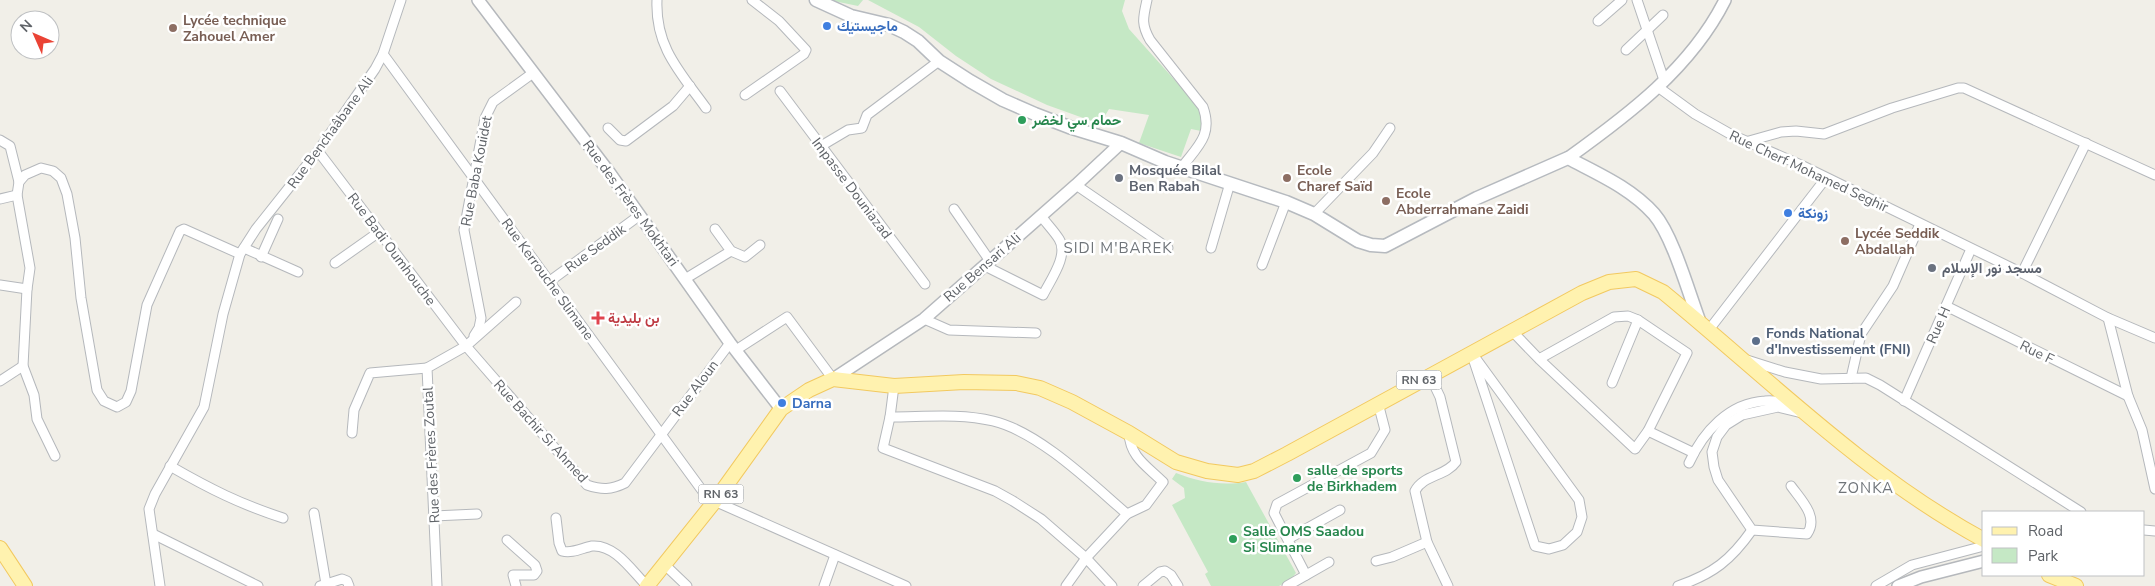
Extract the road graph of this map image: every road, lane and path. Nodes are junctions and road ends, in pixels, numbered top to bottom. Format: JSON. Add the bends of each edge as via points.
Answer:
{"nodes":[{"id":1,"x":401,"y":0,"type":"edge"},
{"id":2,"x":478,"y":0,"type":"edge"},
{"id":3,"x":657,"y":0,"type":"edge"},
{"id":4,"x":752,"y":0,"type":"edge"},
{"id":5,"x":816,"y":0,"type":"edge"},
{"id":6,"x":1148,"y":0,"type":"edge"},
{"id":7,"x":1622,"y":0,"type":"edge"},
{"id":8,"x":1637,"y":0,"type":"edge"},
{"id":9,"x":1726,"y":0,"type":"edge"},
{"id":10,"x":1663,"y":15,"type":"dead end"},
{"id":11,"x":1598,"y":21,"type":"dead end"},
{"id":12,"x":1647,"y":31,"type":"junction"},
{"id":13,"x":1626,"y":50,"type":"dead end"},
{"id":14,"x":383,"y":54,"type":"junction"},
{"id":15,"x":939,"y":61,"type":"junction"},
{"id":16,"x":533,"y":73,"type":"junction"},
{"id":17,"x":1661,"y":84,"type":"junction"},
{"id":18,"x":690,"y":86,"type":"junction"},
{"id":19,"x":780,"y":91,"type":"dead end"},
{"id":20,"x":745,"y":95,"type":"dead end"},
{"id":21,"x":706,"y":108,"type":"dead end"},
{"id":22,"x":608,"y":128,"type":"dead end"},
{"id":23,"x":1390,"y":128,"type":"dead end"},
{"id":24,"x":0,"y":140,"type":"edge"},
{"id":25,"x":1750,"y":141,"type":"junction"},
{"id":26,"x":1121,"y":143,"type":"junction"},
{"id":27,"x":2086,"y":143,"type":"junction"},
{"id":28,"x":820,"y":146,"type":"junction"},
{"id":29,"x":318,"y":151,"type":"junction"},
{"id":30,"x":1568,"y":158,"type":"junction"},
{"id":31,"x":1182,"y":167,"type":"junction"},
{"id":32,"x":2155,"y":175,"type":"edge"},
{"id":33,"x":473,"y":176,"type":"junction"},
{"id":34,"x":1826,"y":178,"type":"junction"},
{"id":35,"x":19,"y":182,"type":"junction"},
{"id":36,"x":1230,"y":183,"type":"junction"},
{"id":37,"x":1076,"y":185,"type":"junction"},
{"id":38,"x":17,"y":196,"type":"junction"},
{"id":39,"x":0,"y":199,"type":"edge"},
{"id":40,"x":1286,"y":202,"type":"junction"},
{"id":41,"x":954,"y":209,"type":"dead end"},
{"id":42,"x":640,"y":214,"type":"junction"},
{"id":43,"x":1314,"y":214,"type":"junction"},
{"id":44,"x":1041,"y":216,"type":"junction"},
{"id":45,"x":278,"y":219,"type":"dead end"},
{"id":46,"x":1920,"y":224,"type":"junction"},
{"id":47,"x":715,"y":228,"type":"dead end"},
{"id":48,"x":379,"y":232,"type":"junction"},
{"id":49,"x":760,"y":245,"type":"dead end"},
{"id":50,"x":1168,"y":248,"type":"dead end"},
{"id":51,"x":1211,"y":248,"type":"dead end"},
{"id":52,"x":1971,"y":249,"type":"junction"},
{"id":53,"x":242,"y":251,"type":"junction"},
{"id":54,"x":731,"y":251,"type":"junction"},
{"id":55,"x":261,"y":257,"type":"junction"},
{"id":56,"x":336,"y":263,"type":"dead end"},
{"id":57,"x":988,"y":264,"type":"junction"},
{"id":58,"x":1262,"y":265,"type":"dead end"},
{"id":59,"x":298,"y":272,"type":"dead end"},
{"id":60,"x":2022,"y":273,"type":"junction"},
{"id":61,"x":685,"y":279,"type":"junction"},
{"id":62,"x":550,"y":281,"type":"junction"},
{"id":63,"x":926,"y":284,"type":"dead end"},
{"id":64,"x":0,"y":285,"type":"edge"},
{"id":65,"x":27,"y":289,"type":"junction"},
{"id":66,"x":516,"y":302,"type":"dead end"},
{"id":67,"x":1946,"y":306,"type":"junction"},
{"id":68,"x":2108,"y":318,"type":"junction"},
{"id":69,"x":924,"y":319,"type":"junction"},
{"id":70,"x":1638,"y":320,"type":"junction"},
{"id":71,"x":1704,"y":327,"type":"junction"},
{"id":72,"x":1512,"y":331,"type":"junction"},
{"id":73,"x":1036,"y":333,"type":"dead end"},
{"id":74,"x":2155,"y":338,"type":"edge"},
{"id":75,"x":466,"y":346,"type":"junction"},
{"id":76,"x":733,"y":347,"type":"junction"},
{"id":77,"x":1472,"y":352,"type":"junction"},
{"id":78,"x":1740,"y":358,"type":"junction"},
{"id":79,"x":1539,"y":359,"type":"junction"},
{"id":80,"x":23,"y":366,"type":"junction"},
{"id":81,"x":427,"y":368,"type":"junction"},
{"id":82,"x":1429,"y":374,"type":"junction"},
{"id":83,"x":1852,"y":378,"type":"junction"},
{"id":84,"x":833,"y":379,"type":"junction"},
{"id":85,"x":0,"y":381,"type":"edge"},
{"id":86,"x":1612,"y":383,"type":"dead end"},
{"id":87,"x":894,"y":386,"type":"junction"},
{"id":88,"x":2128,"y":396,"type":"junction"},
{"id":89,"x":1904,"y":401,"type":"junction"},
{"id":90,"x":1378,"y":402,"type":"junction"},
{"id":91,"x":1792,"y":402,"type":"junction"},
{"id":92,"x":781,"y":409,"type":"junction"},
{"id":93,"x":1805,"y":414,"type":"junction"},
{"id":94,"x":890,"y":417,"type":"junction"},
{"id":95,"x":1648,"y":431,"type":"junction"},
{"id":96,"x":352,"y":433,"type":"dead end"},
{"id":97,"x":661,"y":433,"type":"junction"},
{"id":98,"x":1129,"y":433,"type":"junction"},
{"id":99,"x":1694,"y":452,"type":"junction"},
{"id":100,"x":55,"y":456,"type":"dead end"},
{"id":101,"x":1690,"y":463,"type":"dead end"},
{"id":102,"x":170,"y":466,"type":"junction"},
{"id":103,"x":1791,"y":486,"type":"dead end"},
{"id":104,"x":2155,"y":489,"type":"edge"},
{"id":105,"x":716,"y":501,"type":"junction"},
{"id":106,"x":1340,"y":510,"type":"dead end"},
{"id":107,"x":2079,"y":511,"type":"edge"},
{"id":108,"x":314,"y":513,"type":"dead end"},
{"id":109,"x":477,"y":514,"type":"dead end"},
{"id":110,"x":1127,"y":514,"type":"junction"},
{"id":111,"x":434,"y":516,"type":"junction"},
{"id":112,"x":283,"y":518,"type":"dead end"},
{"id":113,"x":556,"y":518,"type":"dead end"},
{"id":114,"x":1752,"y":530,"type":"junction"},
{"id":115,"x":152,"y":534,"type":"junction"},
{"id":116,"x":1288,"y":539,"type":"junction"},
{"id":117,"x":1982,"y":539,"type":"edge"},
{"id":118,"x":507,"y":540,"type":"dead end"},
{"id":119,"x":1427,"y":542,"type":"junction"},
{"id":120,"x":1982,"y":547,"type":"edge"},
{"id":121,"x":0,"y":548,"type":"edge"},
{"id":122,"x":835,"y":555,"type":"junction"},
{"id":123,"x":1086,"y":558,"type":"junction"},
{"id":124,"x":1376,"y":561,"type":"dead end"},
{"id":125,"x":1329,"y":562,"type":"dead end"},
{"id":126,"x":1982,"y":562,"type":"edge"},
{"id":127,"x":665,"y":565,"type":"junction"},
{"id":128,"x":1306,"y":575,"type":"junction"},
{"id":129,"x":2051,"y":576,"type":"edge"},
{"id":130,"x":323,"y":585,"type":"edge"},
{"id":131,"x":24,"y":586,"type":"edge"},
{"id":132,"x":160,"y":586,"type":"edge"},
{"id":133,"x":258,"y":586,"type":"edge"},
{"id":134,"x":349,"y":586,"type":"edge"},
{"id":135,"x":437,"y":586,"type":"edge"},
{"id":136,"x":516,"y":586,"type":"edge"},
{"id":137,"x":647,"y":586,"type":"edge"},
{"id":138,"x":687,"y":586,"type":"edge"},
{"id":139,"x":824,"y":586,"type":"edge"},
{"id":140,"x":906,"y":586,"type":"edge"},
{"id":141,"x":1066,"y":586,"type":"edge"},
{"id":142,"x":1112,"y":586,"type":"edge"},
{"id":143,"x":1143,"y":586,"type":"edge"},
{"id":144,"x":1178,"y":586,"type":"edge"},
{"id":145,"x":1287,"y":586,"type":"edge"},
{"id":146,"x":1448,"y":586,"type":"edge"},
{"id":147,"x":1678,"y":586,"type":"edge"},
{"id":148,"x":1876,"y":586,"type":"edge"},
{"id":149,"x":1898,"y":586,"type":"edge"},
{"id":150,"x":2076,"y":586,"type":"edge"}],
"edges":[{"from":1,"to":14,"type":"street","name":"Rue Benchaâbane Ali"},
{"from":2,"to":16,"type":"street","name":"Rue des Frères Mokhtari"},
{"from":3,"to":18,"type":"street","via":[[658,25],[664,48]]},
{"from":4,"to":20,"type":"street","via":[[779,21],[806,50]]},
{"from":5,"to":15,"type":"main road","via":[[851,16],[904,32]]},
{"from":6,"to":31,"type":"street","via":[[1142,24],[1150,40],[1207,118],[1205,135]]},
{"from":7,"to":11,"type":"street"},
{"from":8,"to":12,"type":"street"},
{"from":9,"to":17,"type":"street","via":[[1700,42]]},
{"from":10,"to":12,"type":"street"},
{"from":12,"to":13,"type":"street"},
{"from":12,"to":17,"type":"street"},
{"from":14,"to":29,"type":"street","name":"Rue Benchaâbane Ali"},
{"from":14,"to":33,"type":"street","name":"Rue Kerrouche Slimane"},
{"from":15,"to":26,"type":"main road","via":[[1003,100],[1069,127]]},
{"from":15,"to":28,"type":"street","via":[[867,115],[862,128],[848,130]]},
{"from":16,"to":33,"type":"street","name":"Rue Baba Kouidet","via":[[488,109]]},
{"from":16,"to":42,"type":"street","name":"Rue des Frères Mokhtari"},
{"from":17,"to":25,"type":"street","name":"Rue Cherf Mohamed Seghir","via":[[1695,114],[1732,135]]},
{"from":17,"to":30,"type":"street","via":[[1613,126]]},
{"from":18,"to":21,"type":"street"},
{"from":18,"to":22,"type":"street","via":[[673,106],[626,142]]},
{"from":19,"to":28,"type":"street","name":"Impasse Douniazad"},
{"from":23,"to":43,"type":"street","via":[[1373,153]]},
{"from":24,"to":35,"type":"street","via":[[10,146]]},
{"from":25,"to":27,"type":"street","via":[[1781,132],[1824,134],[1892,108],[1964,88]]},
{"from":25,"to":34,"type":"street","name":"Rue Cherf Mohamed Seghir"},
{"from":26,"to":31,"type":"main road"},
{"from":26,"to":37,"type":"street","name":"Rue Bensari Ali"},
{"from":27,"to":32,"type":"street"},
{"from":27,"to":60,"type":"street"},
{"from":28,"to":63,"type":"street","name":"Impasse Douniazad"},
{"from":29,"to":48,"type":"street","name":"Rue Badi Oumhouche"},
{"from":29,"to":53,"type":"street","name":"Rue Benchaâbane Ali"},
{"from":30,"to":43,"type":"main road","via":[[1476,198],[1385,246],[1358,241]]},
{"from":30,"to":71,"type":"main road","via":[[1615,183],[1655,216]]},
{"from":31,"to":36,"type":"main road"},
{"from":33,"to":62,"type":"street","name":"Rue Kerrouche Slimane"},
{"from":33,"to":75,"type":"street","name":"Rue Baba Kouidet","via":[[464,230],[481,318],[479,328]]},
{"from":34,"to":46,"type":"street","name":"Rue Cherf Mohamed Seghir"},
{"from":34,"to":71,"type":"street"},
{"from":35,"to":38,"type":"street"},
{"from":35,"to":53,"type":"street","via":[[25,174],[41,168],[53,171],[61,178],[75,238],[81,298],[97,390],[104,401],[117,407],[126,402],[131,390],[147,305],[180,231],[184,229]]},
{"from":36,"to":40,"type":"main road"},
{"from":36,"to":51,"type":"street"},
{"from":37,"to":44,"type":"street","name":"Rue Bensari Ali"},
{"from":37,"to":50,"type":"street"},
{"from":38,"to":39,"type":"street"},
{"from":38,"to":65,"type":"street","via":[[30,268]]},
{"from":40,"to":43,"type":"main road"},
{"from":40,"to":58,"type":"street"},
{"from":41,"to":57,"type":"street"},
{"from":42,"to":61,"type":"street","name":"Rue des Frères Mokhtari"},
{"from":42,"to":62,"type":"street","name":"Rue Seddik"},
{"from":44,"to":57,"type":"street","name":"Rue Bensari Ali"},
{"from":44,"to":57,"type":"street","via":[[1060,240],[1062,248],[1043,295]]},
{"from":45,"to":55,"type":"street"},
{"from":46,"to":52,"type":"street","name":"Rue Cherf Mohamed Seghir"},
{"from":46,"to":83,"type":"street","via":[[1893,286],[1861,334]]},
{"from":47,"to":54,"type":"street"},
{"from":48,"to":56,"type":"street"},
{"from":48,"to":75,"type":"street","name":"Rue Badi Oumhouche"},
{"from":49,"to":54,"type":"street","via":[[745,257]]},
{"from":52,"to":60,"type":"street","name":"Rue Cherf Mohamed Seghir"},
{"from":52,"to":67,"type":"street","name":"Rue H"},
{"from":53,"to":55,"type":"street"},
{"from":53,"to":102,"type":"street","name":"Rue Benchaâbane Ali","via":[[223,314],[204,407]]},
{"from":54,"to":61,"type":"street"},
{"from":55,"to":59,"type":"street"},
{"from":57,"to":69,"type":"street","name":"Rue Bensari Ali"},
{"from":60,"to":68,"type":"street","name":"Rue Cherf Mohamed Seghir"},
{"from":61,"to":76,"type":"street","name":"Rue des Frères Mokhtari"},
{"from":62,"to":97,"type":"street","name":"Rue Kerrouche Slimane"},
{"from":64,"to":65,"type":"street"},
{"from":65,"to":80,"type":"street"},
{"from":66,"to":75,"type":"street","name":"Rue des Frères Zoutal"},
{"from":67,"to":88,"type":"street","name":"Rue F"},
{"from":67,"to":89,"type":"street","name":"Rue H"},
{"from":68,"to":74,"type":"street","name":"Rue Cherf Mohamed Seghir"},
{"from":68,"to":88,"type":"street"},
{"from":69,"to":73,"type":"street","via":[[949,330]]},
{"from":69,"to":84,"type":"street","name":"Rue Bensari Ali"},
{"from":70,"to":79,"type":"street","via":[[1628,316],[1614,317]]},
{"from":70,"to":86,"type":"street"},
{"from":70,"to":95,"type":"street","via":[[1687,353]]},
{"from":71,"to":72,"type":"main road","number":"RN 63","via":[[1663,292],[1636,279],[1609,282],[1582,293]]},
{"from":71,"to":78,"type":"main road","number":"RN 63"},
{"from":72,"to":77,"type":"main road","number":"RN 63"},
{"from":72,"to":79,"type":"street"},
{"from":75,"to":81,"type":"street","name":"Rue des Frères Zoutal"},
{"from":75,"to":97,"type":"street","name":"Rue Bachir Si Ahmed","via":[[587,485],[600,490],[613,489],[625,483]]},
{"from":76,"to":84,"type":"street","name":"Rue Aloun","via":[[787,317]]},
{"from":76,"to":92,"type":"street","name":"Rue des Frères Mokhtari"},
{"from":76,"to":97,"type":"street","name":"Rue Aloun"},
{"from":77,"to":77,"type":"street","via":[[1579,500],[1582,517],[1577,532],[1563,545],[1549,549],[1535,546]]},
{"from":77,"to":82,"type":"main road","number":"RN 63"},
{"from":78,"to":83,"type":"street","via":[[1821,379]]},
{"from":78,"to":91,"type":"main road","number":"RN 63"},
{"from":79,"to":95,"type":"street","via":[[1635,448]]},
{"from":80,"to":85,"type":"street"},
{"from":80,"to":100,"type":"street","via":[[34,395],[37,419]]},
{"from":81,"to":96,"type":"street","via":[[370,373],[354,410]]},
{"from":81,"to":111,"type":"street","name":"Rue des Frères Zoutal"},
{"from":82,"to":90,"type":"main road","number":"RN 63"},
{"from":82,"to":119,"type":"street","via":[[1440,397],[1456,462],[1453,467],[1422,482],[1415,491]]},
{"from":83,"to":89,"type":"street","via":[[1866,378]]},
{"from":84,"to":87,"type":"main road","number":"RN 63"},
{"from":84,"to":92,"type":"main road","number":"RN 63"},
{"from":87,"to":94,"type":"street"},
{"from":87,"to":98,"type":"main road","number":"RN 63","via":[[1016,383],[1040,388],[1072,402]]},
{"from":88,"to":104,"type":"street","via":[[2142,430]]},
{"from":89,"to":107,"type":"street"},
{"from":90,"to":98,"type":"main road","number":"RN 63","via":[[1254,471],[1238,475],[1176,462]]},
{"from":90,"to":116,"type":"street","via":[[1385,430],[1370,453],[1274,508]]},
{"from":91,"to":93,"type":"main road","number":"RN 63"},
{"from":91,"to":99,"type":"street","via":[[1764,401],[1728,413],[1712,426]]},
{"from":92,"to":105,"type":"main road","number":"RN 63"},
{"from":93,"to":114,"type":"street","via":[[1778,408],[1742,415],[1726,425],[1717,437],[1712,452],[1718,480]]},
{"from":93,"to":117,"type":"main road","number":"RN 63","via":[[1874,470],[1942,518]]},
{"from":94,"to":110,"type":"street","via":[[967,417],[994,421],[1038,442]]},
{"from":94,"to":123,"type":"street","via":[[883,448],[1007,498],[1042,519]]},
{"from":95,"to":99,"type":"street"},
{"from":97,"to":105,"type":"street","name":"Rue Kerrouche Slimane","via":[[704,493]]},
{"from":98,"to":110,"type":"street","via":[[1135,455],[1164,482],[1146,505]]},
{"from":99,"to":101,"type":"street"},
{"from":102,"to":112,"type":"street","via":[[244,505]]},
{"from":102,"to":115,"type":"street","name":"Rue Benchaâbane Ali","via":[[149,509]]},
{"from":103,"to":114,"type":"street","via":[[1810,514],[1811,530],[1807,534]]},
{"from":105,"to":122,"type":"street","name":"Rue Kerrouche Slimane"},
{"from":105,"to":127,"type":"main road","number":"RN 63"},
{"from":106,"to":116,"type":"street"},
{"from":108,"to":130,"type":"street"},
{"from":109,"to":111,"type":"street"},
{"from":110,"to":123,"type":"street"},
{"from":111,"to":135,"type":"street","name":"Rue des Frères Zoutal"},
{"from":113,"to":137,"type":"street","via":[[562,551],[568,553],[593,546],[611,549]]},
{"from":114,"to":147,"type":"street","via":[[1717,569]]},
{"from":115,"to":132,"type":"street","name":"Rue Benchaâbane Ali"},
{"from":115,"to":133,"type":"street"},
{"from":116,"to":128,"type":"street"},
{"from":118,"to":136,"type":"street","via":[[537,571],[534,575],[513,575]]},
{"from":119,"to":124,"type":"street"},
{"from":119,"to":146,"type":"street"},
{"from":120,"to":148,"type":"street","via":[[1912,565]]},
{"from":121,"to":131,"type":"main road"},
{"from":122,"to":139,"type":"street"},
{"from":122,"to":140,"type":"street","name":"Rue Kerrouche Slimane"},
{"from":123,"to":141,"type":"street"},
{"from":123,"to":142,"type":"street"},
{"from":125,"to":128,"type":"street"},
{"from":126,"to":149,"type":"street"},
{"from":127,"to":137,"type":"main road","number":"RN 63"},
{"from":127,"to":138,"type":"street"},
{"from":128,"to":145,"type":"street"},
{"from":129,"to":150,"type":"main road"},
{"from":130,"to":134,"type":"street","via":[[342,579]]},
{"from":143,"to":144,"type":"street","via":[[1165,571],[1172,575]]}]}
